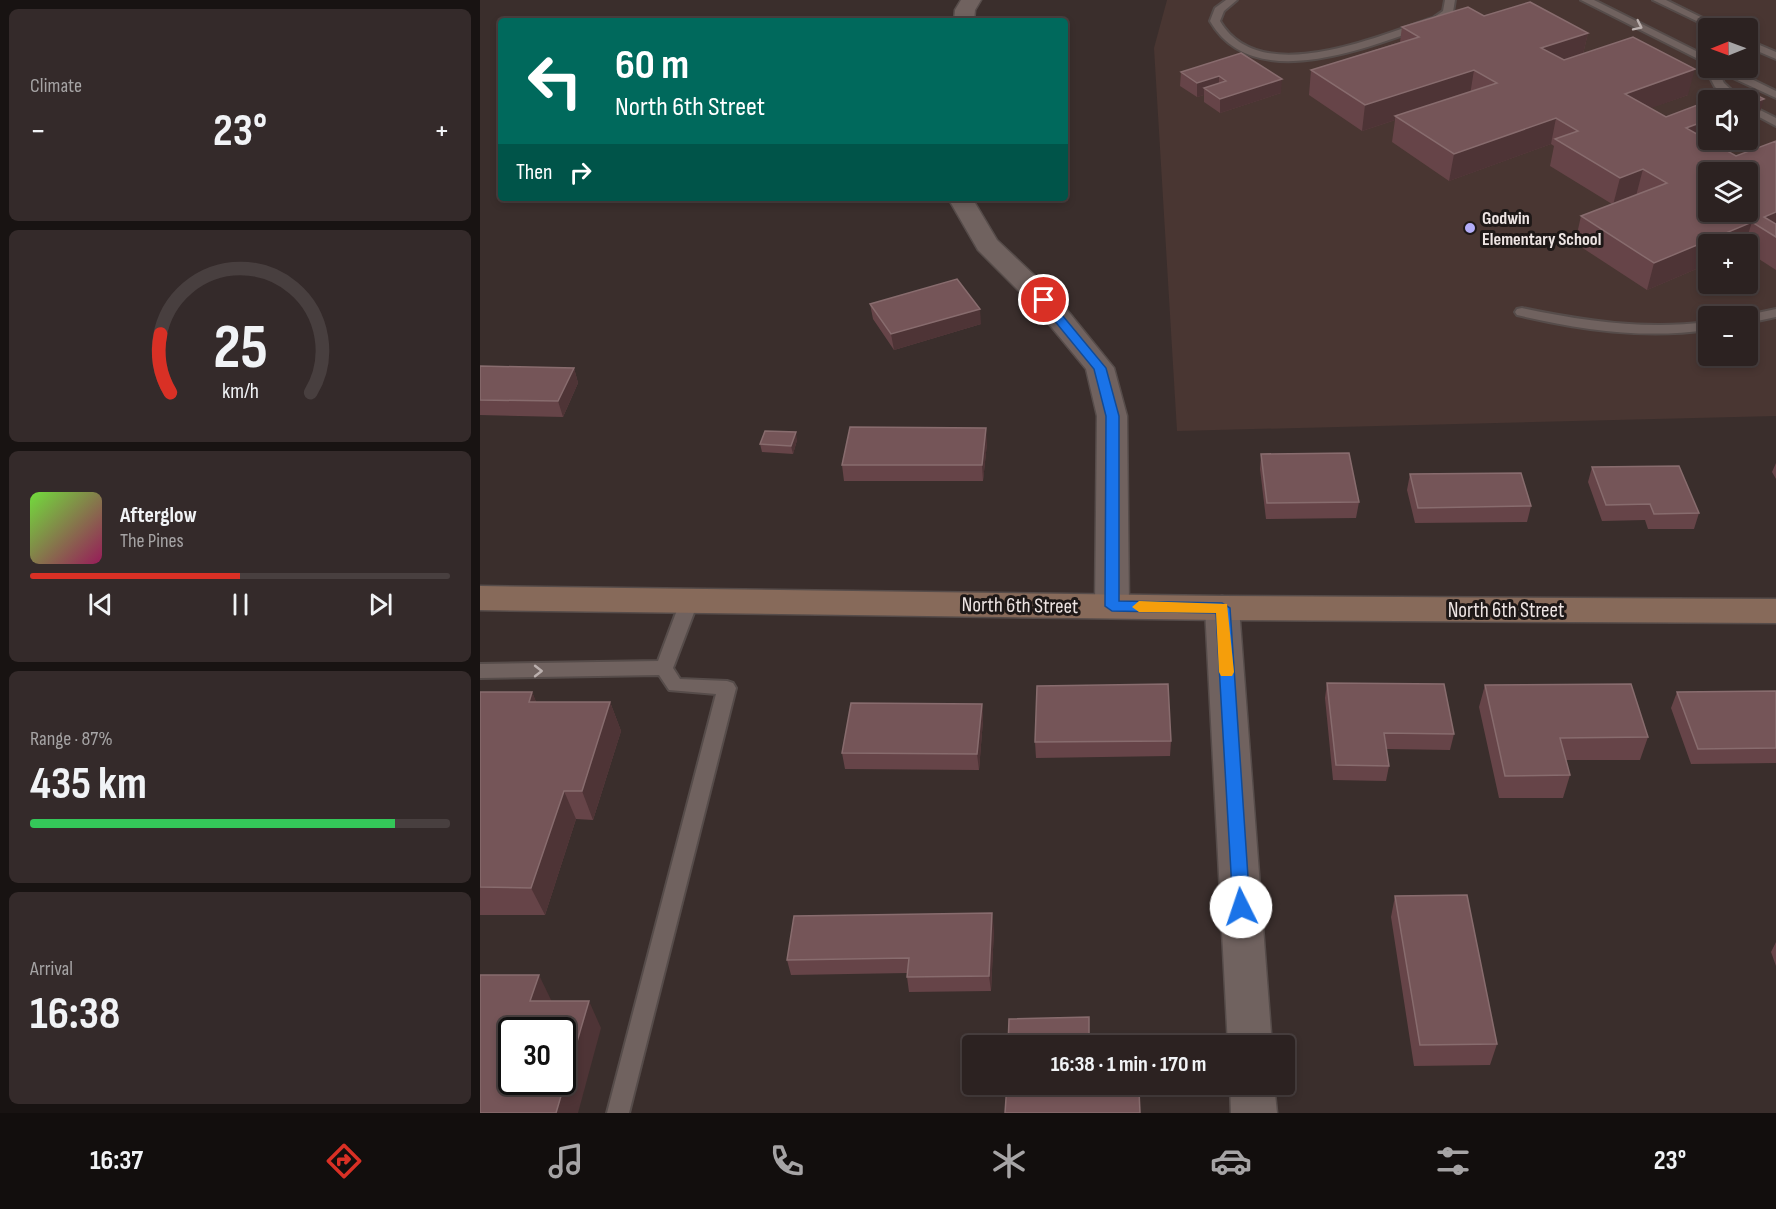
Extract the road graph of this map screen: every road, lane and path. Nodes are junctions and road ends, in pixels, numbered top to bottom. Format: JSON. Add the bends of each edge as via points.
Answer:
{"nodes":[{"id":1,"x":971,"y":0,"type":"edge"},
{"id":2,"x":1232,"y":0,"type":"edge"},
{"id":3,"x":1450,"y":0,"type":"edge"},
{"id":4,"x":1586,"y":0,"type":"edge"},
{"id":5,"x":1658,"y":0,"type":"edge"},
{"id":6,"x":965,"y":18,"type":"edge"},
{"id":7,"x":1698,"y":19,"type":"edge"},
{"id":8,"x":1758,"y":48,"type":"edge"},
{"id":9,"x":1698,"y":56,"type":"edge"},
{"id":10,"x":1776,"y":56,"type":"edge"},
{"id":11,"x":1716,"y":78,"type":"edge"},
{"id":12,"x":1741,"y":78,"type":"edge"},
{"id":13,"x":1725,"y":90,"type":"edge"},
{"id":14,"x":1776,"y":95,"type":"edge"},
{"id":15,"x":1758,"y":113,"type":"edge"},
{"id":16,"x":1776,"y":123,"type":"edge"},
{"id":17,"x":962,"y":201,"type":"edge"},
{"id":18,"x":1522,"y":312,"type":"dead end"},
{"id":19,"x":1776,"y":312,"type":"edge"},
{"id":20,"x":1758,"y":316,"type":"edge"},
{"id":21,"x":1698,"y":328,"type":"edge"},
{"id":22,"x":480,"y":598,"type":"edge"},
{"id":23,"x":689,"y":602,"type":"junction"},
{"id":24,"x":1112,"y":606,"type":"junction"},
{"id":25,"x":1222,"y":608,"type":"junction"},
{"id":26,"x":1776,"y":611,"type":"edge"},
{"id":27,"x":664,"y":668,"type":"junction"},
{"id":28,"x":480,"y":670,"type":"edge"},
{"id":29,"x":1249,"y":1035,"type":"edge"},
{"id":30,"x":1253,"y":1095,"type":"edge"},
{"id":31,"x":618,"y":1113,"type":"edge"},
{"id":32,"x":1254,"y":1113,"type":"edge"}],
"edges":[{"from":1,"to":6,"type":"street"},
{"from":2,"to":3,"type":"lane","via":[[1219,10],[1215,21],[1219,32],[1250,50],[1299,58],[1324,56],[1437,20],[1448,12]]},
{"from":4,"to":9,"type":"lane","one_way":true},
{"from":5,"to":7,"type":"lane"},
{"from":8,"to":10,"type":"lane"},
{"from":11,"to":13,"type":"lane"},
{"from":12,"to":14,"type":"lane"},
{"from":15,"to":16,"type":"lane"},
{"from":17,"to":24,"type":"street","via":[[987,244],[1044,300],[1100,368],[1112,416]]},
{"from":18,"to":21,"type":"lane","via":[[1623,329]]},
{"from":19,"to":20,"type":"lane"},
{"from":22,"to":23,"type":"main road","name":"North 6th Street"},
{"from":23,"to":24,"type":"main road","name":"North 6th Street"},
{"from":23,"to":27,"type":"lane"},
{"from":24,"to":25,"type":"main road","name":"North 6th Street"},
{"from":25,"to":26,"type":"main road","name":"North 6th Street"},
{"from":25,"to":29,"type":"street"},
{"from":28,"to":27,"type":"lane","one_way":true},
{"from":27,"to":31,"type":"lane","via":[[675,685],[728,688]]},
{"from":30,"to":32,"type":"street"}]}
